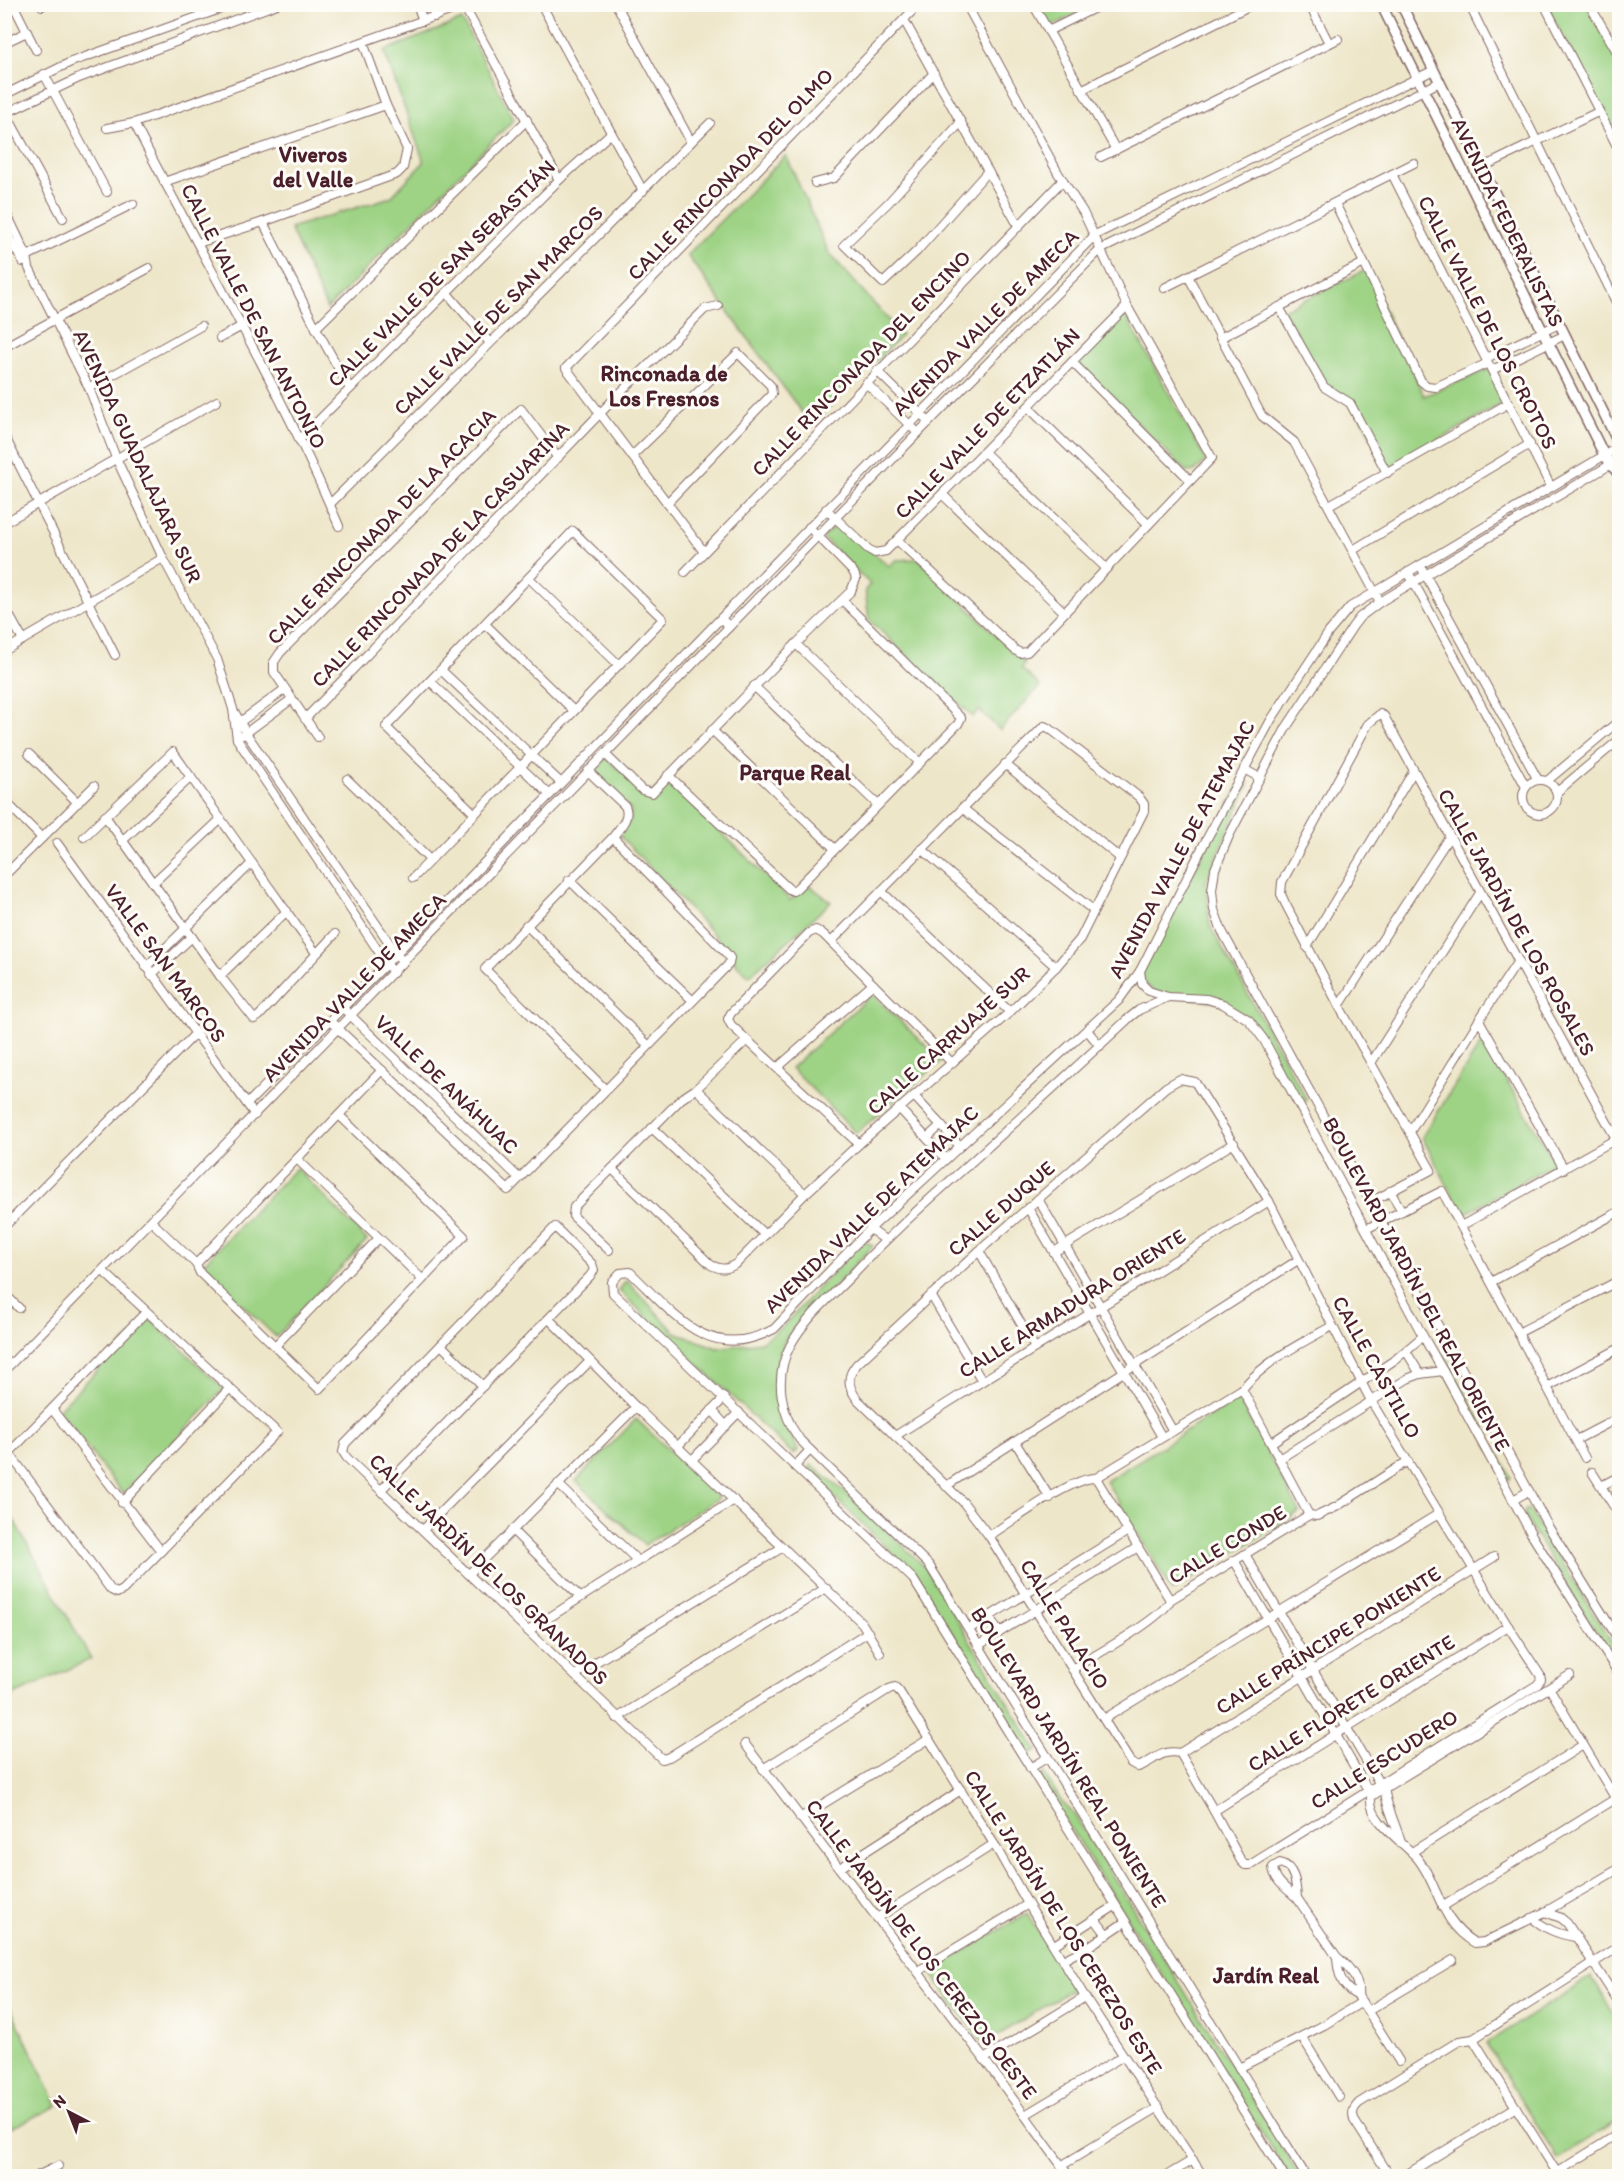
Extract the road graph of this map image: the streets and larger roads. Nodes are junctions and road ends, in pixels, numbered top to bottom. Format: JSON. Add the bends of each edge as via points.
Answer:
{"nodes":[{"id":1,"x":13,"y":4,"type":"edge"},
{"id":2,"x":234,"y":4,"type":"edge"},
{"id":3,"x":277,"y":4,"type":"edge"},
{"id":4,"x":417,"y":4,"type":"edge"},
{"id":5,"x":431,"y":4,"type":"edge"},
{"id":6,"x":541,"y":4,"type":"edge"},
{"id":7,"x":616,"y":4,"type":"edge"},
{"id":8,"x":920,"y":4,"type":"edge"},
{"id":9,"x":966,"y":4,"type":"edge"},
{"id":10,"x":1033,"y":4,"type":"edge"},
{"id":11,"x":1103,"y":4,"type":"edge"},
{"id":12,"x":1253,"y":4,"type":"edge"},
{"id":13,"x":1309,"y":4,"type":"edge"},
{"id":14,"x":1381,"y":4,"type":"edge"},
{"id":15,"x":1401,"y":4,"type":"edge"},
{"id":16,"x":1469,"y":4,"type":"edge"},
{"id":17,"x":1544,"y":4,"type":"edge"},
{"id":18,"x":1589,"y":4,"type":"edge"},
{"id":19,"x":467,"y":5,"type":"edge"},
{"id":20,"x":435,"y":17,"type":"junction"},
{"id":21,"x":904,"y":20,"type":"junction"},
{"id":22,"x":423,"y":21,"type":"junction"},
{"id":23,"x":27,"y":32,"type":"junction"},
{"id":24,"x":1048,"y":32,"type":"junction"},
{"id":25,"x":1338,"y":39,"type":"dead end"},
{"id":26,"x":363,"y":42,"type":"junction"},
{"id":27,"x":4,"y":43,"type":"edge"},
{"id":28,"x":1329,"y":43,"type":"junction"},
{"id":29,"x":36,"y":50,"type":"dead end"},
{"id":30,"x":1620,"y":57,"type":"edge"},
{"id":31,"x":1434,"y":70,"type":"junction"},
{"id":32,"x":934,"y":73,"type":"junction"},
{"id":33,"x":44,"y":74,"type":"junction"},
{"id":34,"x":1418,"y":78,"type":"junction"},
{"id":35,"x":1440,"y":82,"type":"junction"},
{"id":36,"x":52,"y":90,"type":"junction"},
{"id":37,"x":1082,"y":90,"type":"junction"},
{"id":38,"x":1423,"y":90,"type":"junction"},
{"id":39,"x":4,"y":94,"type":"edge"},
{"id":40,"x":386,"y":105,"type":"junction"},
{"id":41,"x":1598,"y":112,"type":"junction"},
{"id":42,"x":5,"y":113,"type":"edge"},
{"id":43,"x":527,"y":120,"type":"junction"},
{"id":44,"x":961,"y":122,"type":"junction"},
{"id":45,"x":134,"y":123,"type":"junction"},
{"id":46,"x":710,"y":123,"type":"dead end"},
{"id":47,"x":107,"y":128,"type":"dead end"},
{"id":48,"x":610,"y":133,"type":"junction"},
{"id":49,"x":1536,"y":141,"type":"junction"},
{"id":50,"x":691,"y":142,"type":"junction"},
{"id":51,"x":1116,"y":150,"type":"junction"},
{"id":52,"x":1620,"y":152,"type":"edge"},
{"id":53,"x":1101,"y":158,"type":"dead end"},
{"id":54,"x":1414,"y":163,"type":"dead end"},
{"id":55,"x":1483,"y":167,"type":"junction"},
{"id":56,"x":988,"y":171,"type":"junction"},
{"id":57,"x":1392,"y":174,"type":"junction"},
{"id":58,"x":559,"y":180,"type":"junction"},
{"id":59,"x":1063,"y":180,"type":"junction"},
{"id":60,"x":164,"y":182,"type":"junction"},
{"id":61,"x":815,"y":183,"type":"dead end"},
{"id":62,"x":643,"y":191,"type":"junction"},
{"id":63,"x":107,"y":192,"type":"dead end"},
{"id":64,"x":1335,"y":203,"type":"junction"},
{"id":65,"x":133,"y":204,"type":"dead end"},
{"id":66,"x":4,"y":208,"type":"edge"},
{"id":67,"x":63,"y":219,"type":"dead end"},
{"id":68,"x":263,"y":222,"type":"junction"},
{"id":69,"x":1019,"y":227,"type":"junction"},
{"id":70,"x":4,"y":229,"type":"edge"},
{"id":71,"x":1095,"y":236,"type":"junction"},
{"id":72,"x":198,"y":243,"type":"junction"},
{"id":73,"x":17,"y":244,"type":"junction"},
{"id":74,"x":4,"y":248,"type":"edge"},
{"id":75,"x":1100,"y":250,"type":"junction"},
{"id":76,"x":24,"y":257,"type":"junction"},
{"id":77,"x":1364,"y":263,"type":"junction"},
{"id":78,"x":149,"y":268,"type":"dead end"},
{"id":79,"x":1188,"y":276,"type":"junction"},
{"id":80,"x":1164,"y":288,"type":"dead end"},
{"id":81,"x":1616,"y":292,"type":"edge"},
{"id":82,"x":447,"y":293,"type":"junction"},
{"id":83,"x":718,"y":306,"type":"dead end"},
{"id":84,"x":1127,"y":306,"type":"junction"},
{"id":85,"x":1279,"y":308,"type":"junction"},
{"id":86,"x":1620,"y":310,"type":"edge"},
{"id":87,"x":54,"y":322,"type":"junction"},
{"id":88,"x":1559,"y":324,"type":"junction"},
{"id":89,"x":201,"y":326,"type":"dead end"},
{"id":90,"x":242,"y":326,"type":"junction"},
{"id":91,"x":316,"y":328,"type":"junction"},
{"id":92,"x":1542,"y":332,"type":"junction"},
{"id":93,"x":1565,"y":335,"type":"junction"},
{"id":94,"x":220,"y":338,"type":"dead end"},
{"id":95,"x":1220,"y":338,"type":"junction"},
{"id":96,"x":490,"y":343,"type":"junction"},
{"id":97,"x":1548,"y":343,"type":"junction"},
{"id":98,"x":4,"y":347,"type":"edge"},
{"id":99,"x":1072,"y":362,"type":"junction"},
{"id":100,"x":1489,"y":364,"type":"junction"},
{"id":101,"x":877,"y":371,"type":"junction"},
{"id":102,"x":866,"y":382,"type":"junction"},
{"id":103,"x":88,"y":388,"type":"junction"},
{"id":104,"x":350,"y":389,"type":"junction"},
{"id":105,"x":217,"y":400,"type":"dead end"},
{"id":106,"x":1509,"y":403,"type":"junction"},
{"id":107,"x":1028,"y":407,"type":"junction"},
{"id":108,"x":920,"y":413,"type":"junction"},
{"id":109,"x":601,"y":414,"type":"junction"},
{"id":110,"x":929,"y":422,"type":"junction"},
{"id":111,"x":909,"y":424,"type":"junction"},
{"id":112,"x":918,"y":433,"type":"junction"},
{"id":113,"x":4,"y":435,"type":"edge"},
{"id":114,"x":299,"y":440,"type":"junction"},
{"id":115,"x":1530,"y":444,"type":"junction"},
{"id":116,"x":1620,"y":446,"type":"edge"},
{"id":117,"x":984,"y":452,"type":"junction"},
{"id":118,"x":1604,"y":455,"type":"junction"},
{"id":119,"x":632,"y":456,"type":"junction"},
{"id":120,"x":116,"y":458,"type":"junction"},
{"id":121,"x":558,"y":458,"type":"junction"},
{"id":122,"x":1620,"y":459,"type":"edge"},
{"id":123,"x":1610,"y":465,"type":"junction"},
{"id":124,"x":1387,"y":473,"type":"junction"},
{"id":125,"x":1620,"y":476,"type":"edge"},
{"id":126,"x":1190,"y":480,"type":"junction"},
{"id":127,"x":1551,"y":487,"type":"junction"},
{"id":128,"x":943,"y":495,"type":"junction"},
{"id":129,"x":40,"y":503,"type":"junction"},
{"id":130,"x":668,"y":503,"type":"junction"},
{"id":131,"x":330,"y":504,"type":"junction"},
{"id":132,"x":1329,"y":505,"type":"junction"},
{"id":133,"x":826,"y":509,"type":"junction"},
{"id":134,"x":835,"y":518,"type":"junction"},
{"id":135,"x":4,"y":523,"type":"edge"},
{"id":136,"x":1148,"y":524,"type":"junction"},
{"id":137,"x":339,"y":526,"type":"dead end"},
{"id":138,"x":809,"y":527,"type":"junction"},
{"id":139,"x":817,"y":536,"type":"junction"},
{"id":140,"x":897,"y":540,"type":"junction"},
{"id":141,"x":1353,"y":550,"type":"junction"},
{"id":142,"x":704,"y":552,"type":"junction"},
{"id":143,"x":163,"y":558,"type":"junction"},
{"id":144,"x":1420,"y":565,"type":"junction"},
{"id":145,"x":1106,"y":568,"type":"junction"},
{"id":146,"x":685,"y":572,"type":"dead end"},
{"id":147,"x":1408,"y":572,"type":"junction"},
{"id":148,"x":1425,"y":575,"type":"junction"},
{"id":149,"x":529,"y":578,"type":"junction"},
{"id":150,"x":1413,"y":582,"type":"junction"},
{"id":151,"x":1374,"y":591,"type":"junction"},
{"id":152,"x":842,"y":600,"type":"junction"},
{"id":153,"x":90,"y":602,"type":"junction"},
{"id":154,"x":1380,"y":602,"type":"junction"},
{"id":155,"x":4,"y":606,"type":"edge"},
{"id":156,"x":1064,"y":612,"type":"junction"},
{"id":157,"x":721,"y":618,"type":"junction"},
{"id":158,"x":485,"y":624,"type":"junction"},
{"id":159,"x":729,"y":627,"type":"junction"},
{"id":160,"x":1325,"y":638,"type":"junction"},
{"id":161,"x":23,"y":640,"type":"junction"},
{"id":162,"x":796,"y":644,"type":"junction"},
{"id":163,"x":1339,"y":648,"type":"junction"},
{"id":164,"x":4,"y":651,"type":"edge"},
{"id":165,"x":115,"y":655,"type":"dead end"},
{"id":166,"x":619,"y":665,"type":"junction"},
{"id":167,"x":441,"y":669,"type":"junction"},
{"id":168,"x":430,"y":681,"type":"junction"},
{"id":169,"x":754,"y":686,"type":"junction"},
{"id":170,"x":285,"y":689,"type":"junction"},
{"id":171,"x":292,"y":699,"type":"junction"},
{"id":172,"x":574,"y":711,"type":"junction"},
{"id":173,"x":305,"y":718,"type":"junction"},
{"id":174,"x":1620,"y":720,"type":"edge"},
{"id":175,"x":238,"y":724,"type":"junction"},
{"id":176,"x":712,"y":730,"type":"junction"},
{"id":177,"x":246,"y":733,"type":"junction"},
{"id":178,"x":318,"y":737,"type":"dead end"},
{"id":179,"x":1620,"y":738,"type":"edge"},
{"id":180,"x":237,"y":740,"type":"junction"},
{"id":181,"x":29,"y":754,"type":"dead end"},
{"id":182,"x":605,"y":754,"type":"junction"},
{"id":183,"x":532,"y":756,"type":"junction"},
{"id":184,"x":921,"y":763,"type":"junction"},
{"id":185,"x":1005,"y":764,"type":"junction"},
{"id":186,"x":521,"y":767,"type":"junction"},
{"id":187,"x":1244,"y":769,"type":"junction"},
{"id":188,"x":588,"y":771,"type":"junction"},
{"id":189,"x":1413,"y":772,"type":"junction"},
{"id":190,"x":668,"y":775,"type":"junction"},
{"id":191,"x":191,"y":777,"type":"junction"},
{"id":192,"x":1260,"y":778,"type":"junction"},
{"id":193,"x":347,"y":779,"type":"dead end"},
{"id":194,"x":1538,"y":780,"type":"junction"},
{"id":195,"x":1547,"y":781,"type":"junction"},
{"id":196,"x":561,"y":783,"type":"junction"},
{"id":197,"x":94,"y":786,"type":"dead end"},
{"id":198,"x":1526,"y":787,"type":"junction"},
{"id":199,"x":1557,"y":792,"type":"junction"},
{"id":200,"x":550,"y":795,"type":"junction"},
{"id":201,"x":4,"y":800,"type":"edge"},
{"id":202,"x":78,"y":803,"type":"junction"},
{"id":203,"x":878,"y":805,"type":"junction"},
{"id":204,"x":962,"y":808,"type":"junction"},
{"id":205,"x":475,"y":814,"type":"junction"},
{"id":206,"x":105,"y":816,"type":"junction"},
{"id":207,"x":221,"y":819,"type":"junction"},
{"id":208,"x":84,"y":837,"type":"dead end"},
{"id":209,"x":612,"y":837,"type":"junction"},
{"id":210,"x":1449,"y":837,"type":"junction"},
{"id":211,"x":42,"y":838,"type":"junction"},
{"id":212,"x":123,"y":841,"type":"junction"},
{"id":213,"x":57,"y":843,"type":"dead end"},
{"id":214,"x":835,"y":849,"type":"junction"},
{"id":215,"x":922,"y":849,"type":"junction"},
{"id":216,"x":1120,"y":858,"type":"junction"},
{"id":217,"x":430,"y":860,"type":"junction"},
{"id":218,"x":252,"y":863,"type":"junction"},
{"id":219,"x":5,"y":875,"type":"edge"},
{"id":220,"x":413,"y":878,"type":"dead end"},
{"id":221,"x":346,"y":880,"type":"junction"},
{"id":222,"x":569,"y":880,"type":"junction"},
{"id":223,"x":153,"y":883,"type":"junction"},
{"id":224,"x":336,"y":888,"type":"junction"},
{"id":225,"x":1212,"y":890,"type":"joint"},
{"id":226,"x":881,"y":891,"type":"junction"},
{"id":227,"x":1480,"y":894,"type":"junction"},
{"id":228,"x":1094,"y":910,"type":"junction"},
{"id":229,"x":286,"y":911,"type":"junction"},
{"id":230,"x":526,"y":926,"type":"junction"},
{"id":231,"x":186,"y":928,"type":"junction"},
{"id":232,"x":335,"y":934,"type":"dead end"},
{"id":233,"x":192,"y":937,"type":"junction"},
{"id":234,"x":831,"y":942,"type":"junction"},
{"id":235,"x":1307,"y":947,"type":"junction"},
{"id":236,"x":316,"y":953,"type":"junction"},
{"id":237,"x":396,"y":954,"type":"junction"},
{"id":238,"x":1518,"y":961,"type":"junction"},
{"id":239,"x":403,"y":963,"type":"junction"},
{"id":240,"x":386,"y":964,"type":"junction"},
{"id":241,"x":146,"y":967,"type":"junction"},
{"id":242,"x":1056,"y":967,"type":"junction"},
{"id":243,"x":1140,"y":971,"type":"junction"},
{"id":244,"x":393,"y":973,"type":"junction"},
{"id":245,"x":152,"y":975,"type":"junction"},
{"id":246,"x":220,"y":976,"type":"junction"},
{"id":247,"x":873,"y":984,"type":"junction"},
{"id":248,"x":1168,"y":997,"type":"junction"},
{"id":249,"x":692,"y":1000,"type":"junction"},
{"id":250,"x":1339,"y":1006,"type":"junction"},
{"id":251,"x":343,"y":1008,"type":"junction"},
{"id":252,"x":1010,"y":1012,"type":"junction"},
{"id":253,"x":351,"y":1016,"type":"junction"},
{"id":254,"x":1479,"y":1020,"type":"junction"},
{"id":255,"x":330,"y":1021,"type":"junction"},
{"id":256,"x":339,"y":1029,"type":"junction"},
{"id":257,"x":1087,"y":1030,"type":"junction"},
{"id":258,"x":196,"y":1033,"type":"junction"},
{"id":259,"x":747,"y":1040,"type":"junction"},
{"id":260,"x":648,"y":1045,"type":"junction"},
{"id":261,"x":1100,"y":1046,"type":"junction"},
{"id":262,"x":952,"y":1063,"type":"junction"},
{"id":263,"x":1371,"y":1063,"type":"junction"},
{"id":264,"x":777,"y":1068,"type":"junction"},
{"id":265,"x":382,"y":1070,"type":"junction"},
{"id":266,"x":1180,"y":1079,"type":"joint"},
{"id":267,"x":605,"y":1089,"type":"junction"},
{"id":268,"x":696,"y":1089,"type":"junction"},
{"id":269,"x":914,"y":1096,"type":"junction"},
{"id":270,"x":1315,"y":1101,"type":"junction"},
{"id":271,"x":247,"y":1104,"type":"junction"},
{"id":272,"x":899,"y":1108,"type":"junction"},
{"id":273,"x":1301,"y":1108,"type":"junction"},
{"id":274,"x":255,"y":1115,"type":"junction"},
{"id":275,"x":339,"y":1115,"type":"junction"},
{"id":276,"x":941,"y":1125,"type":"junction"},
{"id":277,"x":652,"y":1128,"type":"junction"},
{"id":278,"x":1410,"y":1132,"type":"junction"},
{"id":279,"x":927,"y":1138,"type":"junction"},
{"id":280,"x":1618,"y":1142,"type":"edge"},
{"id":281,"x":1234,"y":1143,"type":"junction"},
{"id":282,"x":859,"y":1144,"type":"junction"},
{"id":283,"x":960,"y":1146,"type":"junction"},
{"id":284,"x":297,"y":1159,"type":"junction"},
{"id":285,"x":946,"y":1159,"type":"junction"},
{"id":286,"x":612,"y":1169,"type":"junction"},
{"id":287,"x":1564,"y":1169,"type":"junction"},
{"id":288,"x":519,"y":1178,"type":"junction"},
{"id":289,"x":1390,"y":1191,"type":"junction"},
{"id":290,"x":805,"y":1194,"type":"junction"},
{"id":291,"x":1038,"y":1199,"type":"junction"},
{"id":292,"x":1269,"y":1201,"type":"junction"},
{"id":293,"x":1371,"y":1202,"type":"junction"},
{"id":294,"x":1028,"y":1208,"type":"junction"},
{"id":295,"x":1402,"y":1211,"type":"junction"},
{"id":296,"x":1620,"y":1211,"type":"edge"},
{"id":297,"x":151,"y":1221,"type":"junction"},
{"id":298,"x":1382,"y":1221,"type":"junction"},
{"id":299,"x":1461,"y":1226,"type":"junction"},
{"id":300,"x":4,"y":1227,"type":"edge"},
{"id":301,"x":870,"y":1229,"type":"junction"},
{"id":302,"x":1366,"y":1229,"type":"junction"},
{"id":303,"x":765,"y":1235,"type":"junction"},
{"id":304,"x":379,"y":1238,"type":"junction"},
{"id":305,"x":885,"y":1240,"type":"junction"},
{"id":306,"x":1065,"y":1246,"type":"junction"},
{"id":307,"x":609,"y":1250,"type":"dead end"},
{"id":308,"x":979,"y":1251,"type":"junction"},
{"id":309,"x":1054,"y":1252,"type":"junction"},
{"id":310,"x":1298,"y":1260,"type":"junction"},
{"id":311,"x":196,"y":1264,"type":"junction"},
{"id":312,"x":103,"y":1271,"type":"junction"},
{"id":313,"x":616,"y":1277,"type":"joint"},
{"id":314,"x":422,"y":1279,"type":"junction"},
{"id":315,"x":1620,"y":1280,"type":"edge"},
{"id":316,"x":1491,"y":1282,"type":"junction"},
{"id":317,"x":4,"y":1293,"type":"edge"},
{"id":318,"x":931,"y":1295,"type":"junction"},
{"id":319,"x":1101,"y":1307,"type":"junction"},
{"id":320,"x":19,"y":1308,"type":"dead end"},
{"id":321,"x":146,"y":1312,"type":"junction"},
{"id":322,"x":1090,"y":1314,"type":"junction"},
{"id":323,"x":549,"y":1319,"type":"junction"},
{"id":324,"x":1332,"y":1326,"type":"junction"},
{"id":325,"x":1518,"y":1333,"type":"junction"},
{"id":326,"x":1423,"y":1336,"type":"junction"},
{"id":327,"x":441,"y":1345,"type":"junction"},
{"id":328,"x":275,"y":1346,"type":"junction"},
{"id":329,"x":1035,"y":1348,"type":"junction"},
{"id":330,"x":1620,"y":1348,"type":"edge"},
{"id":331,"x":1406,"y":1351,"type":"junction"},
{"id":332,"x":590,"y":1361,"type":"junction"},
{"id":333,"x":1135,"y":1365,"type":"junction"},
{"id":334,"x":4,"y":1371,"type":"edge"},
{"id":335,"x":851,"y":1371,"type":"joint"},
{"id":336,"x":1443,"y":1371,"type":"junction"},
{"id":337,"x":1124,"y":1372,"type":"junction"},
{"id":338,"x":1420,"y":1374,"type":"junction"},
{"id":339,"x":781,"y":1380,"type":"joint"},
{"id":340,"x":982,"y":1381,"type":"junction"},
{"id":341,"x":1360,"y":1382,"type":"junction"},
{"id":342,"x":483,"y":1386,"type":"junction"},
{"id":343,"x":1547,"y":1387,"type":"junction"},
{"id":344,"x":230,"y":1388,"type":"junction"},
{"id":345,"x":1242,"y":1389,"type":"junction"},
{"id":346,"x":724,"y":1398,"type":"junction"},
{"id":347,"x":1371,"y":1401,"type":"junction"},
{"id":348,"x":636,"y":1407,"type":"junction"},
{"id":349,"x":52,"y":1409,"type":"junction"},
{"id":350,"x":712,"y":1410,"type":"junction"},
{"id":351,"x":739,"y":1412,"type":"junction"},
{"id":352,"x":1620,"y":1417,"type":"edge"},
{"id":353,"x":726,"y":1426,"type":"junction"},
{"id":354,"x":1173,"y":1431,"type":"junction"},
{"id":355,"x":895,"y":1436,"type":"junction"},
{"id":356,"x":1162,"y":1437,"type":"junction"},
{"id":357,"x":1576,"y":1440,"type":"junction"},
{"id":358,"x":1014,"y":1442,"type":"junction"},
{"id":359,"x":1271,"y":1443,"type":"junction"},
{"id":360,"x":678,"y":1446,"type":"junction"},
{"id":361,"x":810,"y":1450,"type":"junction"},
{"id":362,"x":1585,"y":1458,"type":"dead end"},
{"id":363,"x":1279,"y":1459,"type":"junction"},
{"id":364,"x":692,"y":1460,"type":"junction"},
{"id":365,"x":1408,"y":1461,"type":"junction"},
{"id":366,"x":795,"y":1466,"type":"junction"},
{"id":367,"x":1592,"y":1472,"type":"dead end"},
{"id":368,"x":1620,"y":1476,"type":"edge"},
{"id":369,"x":1096,"y":1478,"type":"junction"},
{"id":370,"x":558,"y":1484,"type":"junction"},
{"id":371,"x":946,"y":1486,"type":"junction"},
{"id":372,"x":1600,"y":1486,"type":"junction"},
{"id":373,"x":381,"y":1490,"type":"junction"},
{"id":374,"x":1529,"y":1491,"type":"junction"},
{"id":375,"x":1050,"y":1498,"type":"junction"},
{"id":376,"x":734,"y":1500,"type":"junction"},
{"id":377,"x":1513,"y":1500,"type":"junction"},
{"id":378,"x":122,"y":1503,"type":"junction"},
{"id":379,"x":1440,"y":1513,"type":"junction"},
{"id":380,"x":1309,"y":1515,"type":"junction"},
{"id":381,"x":1620,"y":1516,"type":"edge"},
{"id":382,"x":423,"y":1530,"type":"junction"},
{"id":383,"x":512,"y":1530,"type":"junction"},
{"id":384,"x":1128,"y":1531,"type":"junction"},
{"id":385,"x":989,"y":1536,"type":"junction"},
{"id":386,"x":783,"y":1547,"type":"junction"},
{"id":387,"x":1138,"y":1547,"type":"junction"},
{"id":388,"x":161,"y":1551,"type":"junction"},
{"id":389,"x":1245,"y":1554,"type":"junction"},
{"id":390,"x":1494,"y":1557,"type":"dead end"},
{"id":391,"x":1234,"y":1560,"type":"junction"},
{"id":392,"x":638,"y":1561,"type":"junction"},
{"id":393,"x":1474,"y":1570,"type":"junction"},
{"id":394,"x":469,"y":1574,"type":"junction"},
{"id":395,"x":826,"y":1588,"type":"junction"},
{"id":396,"x":1026,"y":1594,"type":"junction"},
{"id":397,"x":580,"y":1597,"type":"junction"},
{"id":398,"x":1170,"y":1600,"type":"junction"},
{"id":399,"x":1036,"y":1610,"type":"junction"},
{"id":400,"x":1279,"y":1612,"type":"junction"},
{"id":401,"x":989,"y":1616,"type":"junction"},
{"id":402,"x":1268,"y":1618,"type":"junction"},
{"id":403,"x":1508,"y":1626,"type":"junction"},
{"id":404,"x":969,"y":1629,"type":"junction"},
{"id":405,"x":528,"y":1631,"type":"junction"},
{"id":406,"x":868,"y":1632,"type":"junction"},
{"id":407,"x":999,"y":1633,"type":"junction"},
{"id":408,"x":1620,"y":1642,"type":"edge"},
{"id":409,"x":979,"y":1645,"type":"junction"},
{"id":410,"x":880,"y":1653,"type":"dead end"},
{"id":411,"x":1072,"y":1669,"type":"junction"},
{"id":412,"x":1313,"y":1670,"type":"junction"},
{"id":413,"x":574,"y":1675,"type":"junction"},
{"id":414,"x":1570,"y":1675,"type":"dead end"},
{"id":415,"x":1620,"y":1676,"type":"edge"},
{"id":416,"x":1302,"y":1677,"type":"junction"},
{"id":417,"x":1541,"y":1680,"type":"joint"},
{"id":418,"x":1550,"y":1689,"type":"junction"},
{"id":419,"x":618,"y":1718,"type":"junction"},
{"id":420,"x":1104,"y":1719,"type":"junction"},
{"id":421,"x":1346,"y":1728,"type":"junction"},
{"id":422,"x":1336,"y":1734,"type":"junction"},
{"id":423,"x":929,"y":1739,"type":"junction"},
{"id":424,"x":745,"y":1744,"type":"dead end"},
{"id":425,"x":1583,"y":1745,"type":"junction"},
{"id":426,"x":1180,"y":1753,"type":"junction"},
{"id":427,"x":1048,"y":1757,"type":"junction"},
{"id":428,"x":763,"y":1768,"type":"junction"},
{"id":429,"x":1029,"y":1768,"type":"junction"},
{"id":430,"x":1382,"y":1786,"type":"junction"},
{"id":431,"x":961,"y":1790,"type":"junction"},
{"id":432,"x":1368,"y":1790,"type":"junction"},
{"id":433,"x":1618,"y":1802,"type":"edge"},
{"id":434,"x":1214,"y":1811,"type":"junction"},
{"id":435,"x":800,"y":1818,"type":"junction"},
{"id":436,"x":994,"y":1844,"type":"junction"},
{"id":437,"x":1402,"y":1844,"type":"junction"},
{"id":438,"x":1412,"y":1852,"type":"junction"},
{"id":439,"x":840,"y":1868,"type":"junction"},
{"id":440,"x":1620,"y":1868,"type":"edge"},
{"id":441,"x":1297,"y":1898,"type":"dead end"},
{"id":442,"x":1028,"y":1904,"type":"junction"},
{"id":443,"x":1115,"y":1906,"type":"junction"},
{"id":444,"x":1442,"y":1907,"type":"junction"},
{"id":445,"x":1545,"y":1912,"type":"junction"},
{"id":446,"x":877,"y":1917,"type":"junction"},
{"id":447,"x":1532,"y":1918,"type":"junction"},
{"id":448,"x":1095,"y":1919,"type":"junction"},
{"id":449,"x":1125,"y":1922,"type":"junction"},
{"id":450,"x":1107,"y":1935,"type":"junction"},
{"id":451,"x":1575,"y":1937,"type":"junction"},
{"id":452,"x":1054,"y":1945,"type":"junction"},
{"id":453,"x":1620,"y":1946,"type":"edge"},
{"id":454,"x":1337,"y":1957,"type":"junction"},
{"id":455,"x":1063,"y":1960,"type":"junction"},
{"id":456,"x":1453,"y":1960,"type":"dead end"},
{"id":457,"x":1593,"y":1964,"type":"junction"},
{"id":458,"x":918,"y":1971,"type":"junction"},
{"id":459,"x":1085,"y":1997,"type":"junction"},
{"id":460,"x":1360,"y":1999,"type":"junction"},
{"id":461,"x":1620,"y":2004,"type":"edge"},
{"id":462,"x":1368,"y":2011,"type":"junction"},
{"id":463,"x":1302,"y":2037,"type":"junction"},
{"id":464,"x":1473,"y":2039,"type":"junction"},
{"id":465,"x":1123,"y":2056,"type":"junction"},
{"id":466,"x":984,"y":2059,"type":"junction"},
{"id":467,"x":1399,"y":2061,"type":"dead end"},
{"id":468,"x":1239,"y":2068,"type":"junction"},
{"id":469,"x":1339,"y":2097,"type":"dead end"},
{"id":470,"x":1159,"y":2107,"type":"junction"},
{"id":471,"x":1516,"y":2107,"type":"junction"},
{"id":472,"x":1024,"y":2115,"type":"junction"},
{"id":473,"x":1620,"y":2133,"type":"edge"},
{"id":474,"x":1193,"y":2160,"type":"junction"},
{"id":475,"x":58,"y":2166,"type":"dead end"},
{"id":476,"x":1061,"y":2166,"type":"junction"},
{"id":477,"x":1555,"y":2175,"type":"edge"},
{"id":478,"x":37,"y":2176,"type":"edge"},
{"id":479,"x":1069,"y":2176,"type":"edge"},
{"id":480,"x":1166,"y":2176,"type":"edge"},
{"id":481,"x":1203,"y":2176,"type":"edge"},
{"id":482,"x":1284,"y":2176,"type":"edge"},
{"id":483,"x":1306,"y":2176,"type":"edge"},
{"id":484,"x":1390,"y":2176,"type":"edge"},
{"id":485,"x":1404,"y":2176,"type":"edge"}],
"edges":[{"from":1,"to":23,"type":"street"},
{"from":2,"to":33,"type":"street"},
{"from":3,"to":36,"type":"street"},
{"from":4,"to":22,"type":"street"},
{"from":5,"to":20,"type":"street"},
{"from":6,"to":48,"type":"street"},
{"from":7,"to":50,"type":"street"},
{"from":8,"to":21,"type":"street","name":"CALLE RINCONADA DEL OLMO"},
{"from":9,"to":59,"type":"street"},
{"from":10,"to":24,"type":"street"},
{"from":11,"to":24,"type":"street"},
{"from":12,"to":37,"type":"street"},
{"from":13,"to":28,"type":"street"},
{"from":14,"to":34,"type":"street","name":"AVENIDA FEDERALISTAS"},
{"from":15,"to":31,"type":"street","name":"AVENIDA FEDERALISTAS"},
{"from":16,"to":49,"type":"street"},
{"from":17,"to":41,"type":"street"},
{"from":18,"to":30,"type":"street"},
{"from":19,"to":20,"type":"street"},
{"from":19,"to":43,"type":"street"},
{"from":20,"to":22,"type":"street"},
{"from":21,"to":32,"type":"street"},
{"from":21,"to":109,"type":"street","name":"CALLE RINCONADA DEL OLMO","via":[[566,368]]},
{"from":22,"to":26,"type":"street"},
{"from":23,"to":27,"type":"street"},
{"from":23,"to":29,"type":"street"},
{"from":24,"to":37,"type":"street"},
{"from":25,"to":28,"type":"street"},
{"from":26,"to":40,"type":"street"},
{"from":26,"to":45,"type":"street"},
{"from":28,"to":51,"type":"street"},
{"from":31,"to":34,"type":"street","name":"AVENIDA VALLE DE AMECA"},
{"from":31,"to":35,"type":"street","name":"AVENIDA FEDERALISTAS"},
{"from":32,"to":44,"type":"street"},
{"from":32,"to":61,"type":"street","via":[[834,178]]},
{"from":33,"to":36,"type":"street"},
{"from":33,"to":39,"type":"street"},
{"from":34,"to":38,"type":"street","name":"AVENIDA FEDERALISTAS"},
{"from":34,"to":71,"type":"street","name":"AVENIDA VALLE DE AMECA"},
{"from":35,"to":38,"type":"street","name":"AVENIDA VALLE DE AMECA"},
{"from":35,"to":55,"type":"street","name":"AVENIDA FEDERALISTAS"},
{"from":36,"to":42,"type":"street"},
{"from":36,"to":63,"type":"street"},
{"from":37,"to":51,"type":"street"},
{"from":38,"to":75,"type":"street","name":"AVENIDA VALLE DE AMECA"},
{"from":38,"to":92,"type":"street","name":"AVENIDA FEDERALISTAS"},
{"from":40,"to":60,"type":"street"},
{"from":40,"to":68,"type":"street","via":[[407,148],[403,168],[397,174]]},
{"from":41,"to":49,"type":"street"},
{"from":41,"to":52,"type":"street"},
{"from":42,"to":67,"type":"street"},
{"from":43,"to":58,"type":"street"},
{"from":43,"to":91,"type":"street"},
{"from":44,"to":56,"type":"street"},
{"from":44,"to":56,"type":"street","via":[[844,245],[883,283]]},
{"from":45,"to":47,"type":"street"},
{"from":45,"to":60,"type":"street","name":"CALLE VALLE DE SAN ANTONIO"},
{"from":46,"to":50,"type":"street","name":"CALLE VALLE DE SAN MARCOS"},
{"from":48,"to":58,"type":"street","name":"CALLE VALLE DE SAN SEBASTIÁN"},
{"from":48,"to":62,"type":"street"},
{"from":49,"to":55,"type":"street"},
{"from":49,"to":81,"type":"street"},
{"from":50,"to":62,"type":"street","name":"CALLE VALLE DE SAN MARCOS"},
{"from":51,"to":53,"type":"street"},
{"from":54,"to":57,"type":"street"},
{"from":55,"to":88,"type":"street","name":"AVENIDA FEDERALISTAS"},
{"from":56,"to":69,"type":"street"},
{"from":57,"to":64,"type":"street"},
{"from":57,"to":100,"type":"street","name":"CALLE VALLE DE LOS CROTOS"},
{"from":58,"to":82,"type":"street","name":"CALLE VALLE DE SAN SEBASTIÁN"},
{"from":59,"to":69,"type":"street","name":"CALLE RINCONADA DEL ENCINO"},
{"from":59,"to":71,"type":"street"},
{"from":60,"to":72,"type":"street","name":"CALLE VALLE DE SAN ANTONIO"},
{"from":62,"to":96,"type":"street","name":"CALLE VALLE DE SAN MARCOS"},
{"from":64,"to":77,"type":"street"},
{"from":64,"to":79,"type":"street"},
{"from":65,"to":76,"type":"street"},
{"from":66,"to":73,"type":"street","name":"AVENIDA GUADALAJARA SUR"},
{"from":68,"to":72,"type":"street"},
{"from":68,"to":91,"type":"street"},
{"from":69,"to":101,"type":"street","name":"CALLE RINCONADA DEL ENCINO"},
{"from":70,"to":73,"type":"street","name":"AVENIDA GUADALAJARA SUR"},
{"from":71,"to":75,"type":"street"},
{"from":71,"to":108,"type":"street","name":"AVENIDA VALLE DE AMECA"},
{"from":72,"to":90,"type":"street","name":"CALLE VALLE DE SAN ANTONIO"},
{"from":73,"to":74,"type":"street"},
{"from":73,"to":76,"type":"street","name":"AVENIDA GUADALAJARA SUR"},
{"from":75,"to":84,"type":"street"},
{"from":75,"to":110,"type":"street","name":"AVENIDA VALLE DE AMECA"},
{"from":76,"to":87,"type":"street","name":"AVENIDA GUADALAJARA SUR"},
{"from":77,"to":85,"type":"street"},
{"from":77,"to":100,"type":"street","via":[[1427,386],[1436,387]]},
{"from":78,"to":87,"type":"street"},
{"from":79,"to":80,"type":"street"},
{"from":79,"to":95,"type":"street"},
{"from":81,"to":86,"type":"street"},
{"from":82,"to":96,"type":"street"},
{"from":82,"to":104,"type":"street","name":"CALLE VALLE DE SAN SEBASTIÁN"},
{"from":83,"to":109,"type":"street","name":"CALLE RINCONADA DE LA CASUARINA","via":[[705,309]]},
{"from":84,"to":99,"type":"street","name":"CALLE VALLE DE ETZATLÁN"},
{"from":84,"to":126,"type":"street","via":[[1212,458]]},
{"from":85,"to":95,"type":"street"},
{"from":85,"to":124,"type":"street","via":[[1324,387],[1350,403]]},
{"from":87,"to":98,"type":"street"},
{"from":87,"to":103,"type":"street","name":"AVENIDA GUADALAJARA SUR"},
{"from":88,"to":92,"type":"street"},
{"from":88,"to":93,"type":"street","name":"AVENIDA FEDERALISTAS"},
{"from":89,"to":103,"type":"street"},
{"from":90,"to":94,"type":"street"},
{"from":90,"to":114,"type":"street","name":"CALLE VALLE DE SAN ANTONIO"},
{"from":91,"to":104,"type":"street"},
{"from":92,"to":97,"type":"street","name":"AVENIDA FEDERALISTAS"},
{"from":92,"to":100,"type":"street"},
{"from":93,"to":97,"type":"street"},
{"from":93,"to":116,"type":"street","name":"AVENIDA FEDERALISTAS"},
{"from":95,"to":132,"type":"street","via":[[1262,416],[1294,442]]},
{"from":96,"to":131,"type":"street","name":"CALLE VALLE DE SAN MARCOS"},
{"from":97,"to":100,"type":"street"},
{"from":97,"to":118,"type":"street","name":"AVENIDA FEDERALISTAS"},
{"from":99,"to":107,"type":"street","name":"CALLE VALLE DE ETZATLÁN"},
{"from":99,"to":126,"type":"street"},
{"from":100,"to":106,"type":"street","name":"CALLE VALLE DE LOS CROTOS"},
{"from":101,"to":102,"type":"street","name":"CALLE RINCONADA DEL ENCINO"},
{"from":101,"to":108,"type":"street"},
{"from":102,"to":111,"type":"street"},
{"from":102,"to":142,"type":"street","name":"CALLE RINCONADA DEL ENCINO"},
{"from":103,"to":120,"type":"street","name":"AVENIDA GUADALAJARA SUR"},
{"from":104,"to":114,"type":"street","name":"CALLE VALLE DE SAN SEBASTIÁN"},
{"from":105,"to":120,"type":"street"},
{"from":106,"to":115,"type":"street","name":"CALLE VALLE DE LOS CROTOS"},
{"from":106,"to":124,"type":"street"},
{"from":107,"to":117,"type":"street","name":"CALLE VALLE DE ETZATLÁN"},
{"from":107,"to":136,"type":"street"},
{"from":108,"to":110,"type":"street"},
{"from":108,"to":111,"type":"street","name":"AVENIDA VALLE DE AMECA"},
{"from":109,"to":119,"type":"street"},
{"from":109,"to":121,"type":"street","name":"CALLE RINCONADA DE LA CASUARINA"},
{"from":110,"to":112,"type":"street","name":"AVENIDA VALLE DE AMECA"},
{"from":111,"to":112,"type":"street"},
{"from":111,"to":133,"type":"street","name":"AVENIDA VALLE DE AMECA"},
{"from":112,"to":134,"type":"street","name":"AVENIDA VALLE DE AMECA"},
{"from":113,"to":129,"type":"street"},
{"from":114,"to":131,"type":"street","name":"CALLE VALLE DE SAN ANTONIO"},
{"from":115,"to":127,"type":"street","name":"CALLE VALLE DE LOS CROTOS"},
{"from":115,"to":141,"type":"street"},
{"from":116,"to":118,"type":"street","name":"AVENIDA VALLE DE ATEMAJAC"},
{"from":117,"to":128,"type":"street","name":"CALLE VALLE DE ETZATLÁN"},
{"from":117,"to":145,"type":"street"},
{"from":118,"to":123,"type":"street","name":"AVENIDA FEDERALISTAS"},
{"from":118,"to":127,"type":"street","name":"AVENIDA VALLE DE ATEMAJAC"},
{"from":119,"to":130,"type":"street"},
{"from":119,"to":130,"type":"street","via":[[735,354],[740,354],[771,386],[772,394]]},
{"from":120,"to":129,"type":"street"},
{"from":120,"to":143,"type":"street","name":"AVENIDA GUADALAJARA SUR"},
{"from":121,"to":170,"type":"street","name":"CALLE RINCONADA DE LA ACACIA","via":[[521,409],[280,653],[274,662],[274,672]]},
{"from":121,"to":173,"type":"street","name":"CALLE RINCONADA DE LA CASUARINA"},
{"from":122,"to":123,"type":"street","name":"AVENIDA VALLE DE ATEMAJAC"},
{"from":123,"to":125,"type":"street","name":"AVENIDA FEDERALISTAS"},
{"from":123,"to":148,"type":"street","name":"AVENIDA VALLE DE ATEMAJAC"},
{"from":124,"to":132,"type":"street"},
{"from":126,"to":136,"type":"street"},
{"from":127,"to":144,"type":"street","name":"AVENIDA VALLE DE ATEMAJAC"},
{"from":128,"to":140,"type":"street","name":"CALLE VALLE DE ETZATLÁN"},
{"from":128,"to":156,"type":"street"},
{"from":129,"to":135,"type":"street"},
{"from":129,"to":153,"type":"street"},
{"from":130,"to":142,"type":"street"},
{"from":131,"to":137,"type":"street","name":"CALLE VALLE DE SAN ANTONIO"},
{"from":132,"to":141,"type":"street"},
{"from":133,"to":134,"type":"street"},
{"from":133,"to":138,"type":"street","name":"AVENIDA VALLE DE AMECA"},
{"from":134,"to":139,"type":"street","name":"AVENIDA VALLE DE AMECA"},
{"from":134,"to":140,"type":"street","name":"CALLE VALLE DE ETZATLÁN","via":[[875,553],[886,551]]},
{"from":136,"to":145,"type":"street"},
{"from":138,"to":139,"type":"street"},
{"from":138,"to":157,"type":"street","name":"AVENIDA VALLE DE AMECA"},
{"from":139,"to":152,"type":"street","via":[[854,573],[855,584]]},
{"from":139,"to":159,"type":"street","name":"AVENIDA VALLE DE AMECA"},
{"from":140,"to":156,"type":"street","via":[[1020,653],[1027,652]]},
{"from":141,"to":151,"type":"street"},
{"from":142,"to":146,"type":"street","name":"CALLE RINCONADA DEL ENCINO"},
{"from":143,"to":153,"type":"street"},
{"from":143,"to":175,"type":"street","name":"AVENIDA GUADALAJARA SUR","via":[[217,659]]},
{"from":144,"to":147,"type":"street","name":"AVENIDA VALLE DE ATEMAJAC"},
{"from":144,"to":148,"type":"street"},
{"from":145,"to":156,"type":"street"},
{"from":147,"to":150,"type":"street"},
{"from":147,"to":151,"type":"street","name":"AVENIDA VALLE DE ATEMAJAC"},
{"from":148,"to":150,"type":"street","name":"AVENIDA VALLE DE ATEMAJAC"},
{"from":148,"to":194,"type":"street"},
{"from":149,"to":158,"type":"street"},
{"from":149,"to":166,"type":"street"},
{"from":149,"to":166,"type":"street","via":[[573,531],[663,619]]},
{"from":150,"to":154,"type":"street","name":"AVENIDA VALLE DE ATEMAJAC"},
{"from":150,"to":198,"type":"street"},
{"from":151,"to":154,"type":"street"},
{"from":151,"to":160,"type":"street","name":"AVENIDA VALLE DE ATEMAJAC","via":[[1350,607]]},
{"from":152,"to":162,"type":"street"},
{"from":152,"to":184,"type":"street","via":[[961,718]]},
{"from":153,"to":161,"type":"street"},
{"from":153,"to":165,"type":"street"},
{"from":154,"to":163,"type":"street","name":"AVENIDA VALLE DE ATEMAJAC","via":[[1360,617]]},
{"from":155,"to":161,"type":"street"},
{"from":157,"to":159,"type":"street"},
{"from":157,"to":196,"type":"street","name":"AVENIDA VALLE DE AMECA"},
{"from":158,"to":167,"type":"street"},
{"from":158,"to":172,"type":"street"},
{"from":159,"to":182,"type":"street","name":"AVENIDA VALLE DE AMECA"},
{"from":160,"to":163,"type":"street"},
{"from":160,"to":187,"type":"street","name":"AVENIDA VALLE DE ATEMAJAC"},
{"from":161,"to":164,"type":"street"},
{"from":162,"to":169,"type":"street"},
{"from":162,"to":184,"type":"street"},
{"from":163,"to":192,"type":"street","name":"AVENIDA VALLE DE ATEMAJAC","via":[[1286,728]]},
{"from":166,"to":172,"type":"street"},
{"from":167,"to":168,"type":"street"},
{"from":167,"to":183,"type":"street"},
{"from":168,"to":186,"type":"street"},
{"from":168,"to":205,"type":"street","via":[[386,727]]},
{"from":169,"to":176,"type":"street"},
{"from":169,"to":203,"type":"street"},
{"from":170,"to":171,"type":"street"},
{"from":170,"to":175,"type":"street"},
{"from":171,"to":173,"type":"street"},
{"from":171,"to":177,"type":"street"},
{"from":172,"to":183,"type":"street"},
{"from":173,"to":178,"type":"street"},
{"from":174,"to":195,"type":"street"},
{"from":175,"to":177,"type":"street","name":"AVENIDA GUADALAJARA SUR"},
{"from":175,"to":180,"type":"street"},
{"from":176,"to":190,"type":"street"},
{"from":176,"to":214,"type":"street"},
{"from":177,"to":180,"type":"street"},
{"from":177,"to":221,"type":"street","name":"AVENIDA GUADALAJARA SUR"},
{"from":179,"to":199,"type":"street"},
{"from":180,"to":224,"type":"street"},
{"from":181,"to":202,"type":"street"},
{"from":182,"to":188,"type":"street","name":"AVENIDA VALLE DE AMECA"},
{"from":182,"to":190,"type":"street","via":[[647,793]]},
{"from":183,"to":186,"type":"street"},
{"from":183,"to":196,"type":"street"},
{"from":184,"to":203,"type":"street"},
{"from":185,"to":204,"type":"street"},
{"from":185,"to":216,"type":"street"},
{"from":185,"to":216,"type":"street","name":"CALLE CARRUAJE SUR","via":[[1044,726],[1139,797],[1144,811]]},
{"from":186,"to":200,"type":"street"},
{"from":186,"to":205,"type":"street"},
{"from":187,"to":192,"type":"street"},
{"from":187,"to":243,"type":"street","name":"AVENIDA VALLE DE ATEMAJAC"},
{"from":188,"to":209,"type":"street","via":[[626,806],[627,817]]},
{"from":188,"to":239,"type":"street","name":"AVENIDA VALLE DE AMECA"},
{"from":189,"to":210,"type":"street","name":"CALLE JARDÍN DE LOS ROSALES"},
{"from":189,"to":235,"type":"street"},
{"from":189,"to":235,"type":"street","name":"CALLE JARDÍN DE LOS ROSALES","via":[[1380,714],[1368,724],[1282,882],[1281,894]]},
{"from":190,"to":214,"type":"street","via":[[793,891]]},
{"from":191,"to":206,"type":"street","via":[[173,752]]},
{"from":191,"to":207,"type":"street"},
{"from":191,"to":212,"type":"street"},
{"from":192,"to":225,"type":"street","name":"AVENIDA VALLE DE ATEMAJAC","via":[[1228,836],[1215,869]]},
{"from":193,"to":217,"type":"street"},
{"from":194,"to":195,"type":"street"},
{"from":194,"to":198,"type":"street"},
{"from":195,"to":199,"type":"street"},
{"from":196,"to":200,"type":"street","name":"AVENIDA VALLE DE AMECA"},
{"from":197,"to":202,"type":"street"},
{"from":198,"to":199,"type":"street","via":[[1524,802],[1534,814],[1555,807]]},
{"from":200,"to":237,"type":"street","name":"AVENIDA VALLE DE AMECA"},
{"from":201,"to":211,"type":"street"},
{"from":202,"to":211,"type":"street"},
{"from":203,"to":214,"type":"street"},
{"from":204,"to":215,"type":"street"},
{"from":204,"to":228,"type":"street"},
{"from":205,"to":217,"type":"street"},
{"from":206,"to":208,"type":"street"},
{"from":206,"to":212,"type":"street"},
{"from":207,"to":218,"type":"street"},
{"from":207,"to":223,"type":"street"},
{"from":209,"to":222,"type":"street"},
{"from":209,"to":249,"type":"street","via":[[730,958],[729,964]]},
{"from":210,"to":227,"type":"street","name":"CALLE JARDÍN DE LOS ROSALES"},
{"from":210,"to":250,"type":"street"},
{"from":211,"to":219,"type":"street"},
{"from":212,"to":223,"type":"street"},
{"from":213,"to":241,"type":"street","name":"VALLE SAN MARCOS"},
{"from":215,"to":226,"type":"street"},
{"from":215,"to":242,"type":"street"},
{"from":216,"to":228,"type":"street","name":"CALLE CARRUAJE SUR"},
{"from":217,"to":220,"type":"street"},
{"from":218,"to":229,"type":"street"},
{"from":218,"to":231,"type":"street"},
{"from":221,"to":224,"type":"street","via":[[338,878]]},
{"from":221,"to":237,"type":"street","name":"AVENIDA GUADALAJARA SUR"},
{"from":222,"to":230,"type":"street"},
{"from":222,"to":249,"type":"street"},
{"from":223,"to":231,"type":"street"},
{"from":224,"to":240,"type":"street"},
{"from":225,"to":270,"type":"street","name":"BOULEVARD JARDÍN DEL REAL ORIENTE","via":[[1222,931]]},
{"from":226,"to":234,"type":"street"},
{"from":226,"to":252,"type":"street"},
{"from":227,"to":238,"type":"street","name":"CALLE JARDÍN DE LOS ROSALES"},
{"from":227,"to":263,"type":"street"},
{"from":228,"to":242,"type":"street","name":"CALLE CARRUAJE SUR","via":[[1080,939]]},
{"from":229,"to":236,"type":"street"},
{"from":229,"to":246,"type":"street"},
{"from":230,"to":260,"type":"street"},
{"from":230,"to":267,"type":"street","via":[[485,969]]},
{"from":231,"to":233,"type":"street"},
{"from":231,"to":241,"type":"street"},
{"from":232,"to":236,"type":"street"},
{"from":233,"to":245,"type":"street"},
{"from":233,"to":246,"type":"street"},
{"from":234,"to":247,"type":"street"},
{"from":234,"to":259,"type":"street","via":[[816,930],[809,933],[731,1013],[731,1025]]},
{"from":235,"to":250,"type":"street"},
{"from":236,"to":246,"type":"street","via":[[254,1019]]},
{"from":237,"to":239,"type":"street","name":"AVENIDA GUADALAJARA SUR"},
{"from":237,"to":240,"type":"street","name":"AVENIDA VALLE DE AMECA"},
{"from":238,"to":254,"type":"street"},
{"from":238,"to":280,"type":"street","name":"CALLE JARDÍN DE LOS ROSALES"},
{"from":239,"to":244,"type":"street","name":"AVENIDA VALLE DE AMECA"},
{"from":240,"to":244,"type":"street"},
{"from":240,"to":251,"type":"street","name":"AVENIDA VALLE DE AMECA"},
{"from":241,"to":245,"type":"street","name":"VALLE SAN MARCOS"},
{"from":242,"to":252,"type":"street","name":"CALLE CARRUAJE SUR"},
{"from":243,"to":248,"type":"street","name":"BOULEVARD JARDÍN DEL REAL ORIENTE","via":[[1142,984],[1149,991]]},
{"from":243,"to":257,"type":"street","name":"AVENIDA VALLE DE ATEMAJAC","via":[[1119,1000]]},
{"from":244,"to":253,"type":"street","name":"AVENIDA VALLE DE AMECA"},
{"from":245,"to":258,"type":"street","name":"VALLE SAN MARCOS"},
{"from":247,"to":262,"type":"street"},
{"from":247,"to":264,"type":"street"},
{"from":248,"to":261,"type":"street","name":"AVENIDA VALLE DE ATEMAJAC","via":[[1139,1010]]},
{"from":248,"to":273,"type":"street","name":"BOULEVARD JARDÍN DEL REAL ORIENTE","via":[[1207,999],[1249,1020]]},
{"from":249,"to":260,"type":"street"},
{"from":250,"to":263,"type":"street"},
{"from":251,"to":253,"type":"street","name":"VALLE DE ANÁHUAC"},
{"from":251,"to":255,"type":"street","name":"AVENIDA VALLE DE AMECA"},
{"from":252,"to":262,"type":"street","name":"CALLE CARRUAJE SUR"},
{"from":253,"to":256,"type":"street","name":"AVENIDA VALLE DE AMECA"},
{"from":253,"to":288,"type":"street","name":"VALLE DE ANÁHUAC"},
{"from":254,"to":278,"type":"street"},
{"from":254,"to":287,"type":"street"},
{"from":255,"to":256,"type":"street","name":"VALLE DE ANÁHUAC"},
{"from":255,"to":271,"type":"street","name":"AVENIDA VALLE DE AMECA"},
{"from":256,"to":265,"type":"street","name":"VALLE DE ANÁHUAC"},
{"from":256,"to":274,"type":"street","name":"AVENIDA VALLE DE AMECA"},
{"from":257,"to":261,"type":"street"},
{"from":257,"to":283,"type":"street","name":"AVENIDA VALLE DE ATEMAJAC"},
{"from":258,"to":271,"type":"street","name":"VALLE SAN MARCOS"},
{"from":258,"to":300,"type":"street"},
{"from":259,"to":264,"type":"street"},
{"from":259,"to":268,"type":"street"},
{"from":260,"to":267,"type":"street"},
{"from":261,"to":305,"type":"street","name":"AVENIDA VALLE DE ATEMAJAC"},
{"from":262,"to":269,"type":"street","name":"CALLE CARRUAJE SUR"},
{"from":263,"to":278,"type":"street"},
{"from":264,"to":282,"type":"street"},
{"from":265,"to":275,"type":"street"},
{"from":265,"to":288,"type":"street","name":"VALLE DE ANÁHUAC","via":[[508,1190]]},
{"from":266,"to":281,"type":"street","name":"CALLE CASTILLO","via":[[1196,1082]]},
{"from":266,"to":291,"type":"street","name":"CALLE DUQUE"},
{"from":267,"to":288,"type":"street"},
{"from":268,"to":277,"type":"street"},
{"from":268,"to":290,"type":"street"},
{"from":269,"to":272,"type":"street","name":"CALLE CARRUAJE SUR"},
{"from":269,"to":276,"type":"street"},
{"from":270,"to":273,"type":"street"},
{"from":270,"to":293,"type":"street","name":"BOULEVARD JARDÍN DEL REAL ORIENTE"},
{"from":271,"to":274,"type":"street","name":"VALLE SAN MARCOS"},
{"from":272,"to":279,"type":"street"},
{"from":272,"to":282,"type":"street","name":"CALLE CARRUAJE SUR"},
{"from":273,"to":302,"type":"street","name":"BOULEVARD JARDÍN DEL REAL ORIENTE"},
{"from":274,"to":297,"type":"street","name":"AVENIDA VALLE DE AMECA"},
{"from":275,"to":284,"type":"street"},
{"from":275,"to":314,"type":"street","via":[[464,1236]]},
{"from":276,"to":279,"type":"street"},
{"from":276,"to":283,"type":"street"},
{"from":277,"to":286,"type":"street"},
{"from":277,"to":303,"type":"street"},
{"from":278,"to":289,"type":"street","via":[[1431,1170]]},
{"from":279,"to":285,"type":"street"},
{"from":280,"to":287,"type":"street"},
{"from":281,"to":292,"type":"street","name":"CALLE CASTILLO"},
{"from":281,"to":306,"type":"street"},
{"from":282,"to":290,"type":"street","name":"CALLE CARRUAJE SUR"},
{"from":283,"to":285,"type":"street","name":"AVENIDA VALLE DE ATEMAJAC"},
{"from":284,"to":304,"type":"street"},
{"from":284,"to":311,"type":"street"},
{"from":285,"to":301,"type":"street","name":"AVENIDA VALLE DE ATEMAJAC"},
{"from":286,"to":303,"type":"street","name":"CALLE CARRUAJE SUR","via":[[720,1270],[737,1263]]},
{"from":286,"to":307,"type":"street","via":[[572,1212]]},
{"from":287,"to":299,"type":"street"},
{"from":289,"to":293,"type":"street"},
{"from":289,"to":295,"type":"street"},
{"from":290,"to":303,"type":"street","name":"CALLE CARRUAJE SUR"},
{"from":291,"to":294,"type":"street","name":"CALLE DUQUE"},
{"from":291,"to":306,"type":"street"},
{"from":292,"to":310,"type":"street","name":"CALLE CASTILLO"},
{"from":292,"to":319,"type":"street","name":"CALLE ARMADURA ORIENTE"},
{"from":293,"to":298,"type":"street","name":"BOULEVARD JARDÍN DEL REAL ORIENTE"},
{"from":294,"to":308,"type":"street","name":"CALLE DUQUE"},
{"from":294,"to":309,"type":"street"},
{"from":295,"to":298,"type":"street"},
{"from":295,"to":299,"type":"street","via":[[1442,1191]]},
{"from":296,"to":316,"type":"street"},
{"from":297,"to":311,"type":"street"},
{"from":297,"to":312,"type":"street","name":"AVENIDA VALLE DE AMECA"},
{"from":298,"to":302,"type":"street"},
{"from":298,"to":374,"type":"street","name":"BOULEVARD JARDÍN DEL REAL ORIENTE"},
{"from":299,"to":316,"type":"street"},
{"from":301,"to":305,"type":"street"},
{"from":301,"to":313,"type":"street","name":"AVENIDA VALLE DE ATEMAJAC","via":[[774,1329],[760,1336],[716,1339],[702,1335],[687,1326],[630,1272]]},
{"from":302,"to":326,"type":"street","name":"BOULEVARD JARDÍN DEL REAL ORIENTE"},
{"from":304,"to":314,"type":"street"},
{"from":304,"to":328,"type":"street"},
{"from":305,"to":339,"type":"street","name":"AVENIDA VALLE DE ATEMAJAC","via":[[799,1333],[785,1360]]},
{"from":306,"to":309,"type":"street"},
{"from":306,"to":319,"type":"street"},
{"from":308,"to":318,"type":"street","name":"CALLE DUQUE"},
{"from":308,"to":329,"type":"street"},
{"from":309,"to":322,"type":"street"},
{"from":310,"to":324,"type":"street","name":"CALLE CASTILLO"},
{"from":310,"to":333,"type":"street"},
{"from":311,"to":328,"type":"street","via":[[200,1273]]},
{"from":312,"to":321,"type":"street"},
{"from":312,"to":334,"type":"street","name":"AVENIDA VALLE DE AMECA"},
{"from":313,"to":346,"type":"street","name":"BOULEVARD JARDÍN REAL PONIENTE","via":[[611,1287],[613,1293]]},
{"from":314,"to":328,"type":"street","via":[[319,1389]]},
{"from":315,"to":325,"type":"street"},
{"from":316,"to":325,"type":"street"},
{"from":317,"to":320,"type":"street"},
{"from":318,"to":335,"type":"street","name":"CALLE DUQUE"},
{"from":318,"to":340,"type":"street"},
{"from":319,"to":322,"type":"street","name":"CALLE ARMADURA ORIENTE"},
{"from":319,"to":333,"type":"street"},
{"from":321,"to":344,"type":"street"},
{"from":321,"to":349,"type":"street"},
{"from":322,"to":329,"type":"street","name":"CALLE ARMADURA ORIENTE"},
{"from":322,"to":337,"type":"street"},
{"from":323,"to":327,"type":"street","name":"CALLE JARDÍN DE LOS GRANADOS","via":[[594,1270],[555,1227]]},
{"from":323,"to":332,"type":"street"},
{"from":323,"to":342,"type":"street"},
{"from":324,"to":341,"type":"street","name":"CALLE CASTILLO"},
{"from":324,"to":345,"type":"street","via":[[1277,1358]]},
{"from":325,"to":343,"type":"street"},
{"from":326,"to":331,"type":"street"},
{"from":326,"to":336,"type":"street","name":"BOULEVARD JARDÍN DEL REAL ORIENTE"},
{"from":327,"to":342,"type":"street"},
{"from":327,"to":373,"type":"street","name":"CALLE JARDÍN DE LOS GRANADOS","via":[[345,1444],[343,1452],[347,1458]]},
{"from":329,"to":340,"type":"street","name":"CALLE ARMADURA ORIENTE"},
{"from":330,"to":343,"type":"street"},
{"from":331,"to":338,"type":"street"},
{"from":331,"to":341,"type":"street"},
{"from":332,"to":348,"type":"street"},
{"from":332,"to":382,"type":"street"},
{"from":333,"to":337,"type":"street"},
{"from":333,"to":354,"type":"street"},
{"from":335,"to":355,"type":"street","name":"CALLE PALACIO","via":[[852,1393]]},
{"from":336,"to":338,"type":"street"},
{"from":336,"to":377,"type":"street","name":"BOULEVARD JARDÍN DEL REAL ORIENTE"},
{"from":337,"to":356,"type":"street"},
{"from":337,"to":358,"type":"street"},
{"from":338,"to":347,"type":"street"},
{"from":339,"to":361,"type":"street","name":"BOULEVARD JARDÍN REAL PONIENTE","via":[[785,1415]]},
{"from":340,"to":355,"type":"street","name":"CALLE ARMADURA ORIENTE"},
{"from":341,"to":347,"type":"street","name":"CALLE CASTILLO"},
{"from":341,"to":359,"type":"street"},
{"from":342,"to":373,"type":"street"},
{"from":343,"to":357,"type":"street"},
{"from":344,"to":378,"type":"street"},
{"from":344,"to":388,"type":"street","via":[[277,1432]]},
{"from":345,"to":354,"type":"street"},
{"from":345,"to":359,"type":"street"},
{"from":346,"to":350,"type":"street"},
{"from":346,"to":351,"type":"street","name":"BOULEVARD JARDÍN REAL PONIENTE"},
{"from":347,"to":363,"type":"street"},
{"from":347,"to":365,"type":"street","name":"CALLE CASTILLO"},
{"from":348,"to":360,"type":"street"},
{"from":348,"to":370,"type":"street"},
{"from":349,"to":378,"type":"street"},
{"from":349,"to":388,"type":"street","via":[[9,1453],[111,1590],[123,1590]]},
{"from":350,"to":353,"type":"street"},
{"from":350,"to":360,"type":"street"},
{"from":351,"to":353,"type":"street"},
{"from":351,"to":366,"type":"street","name":"BOULEVARD JARDÍN REAL PONIENTE"},
{"from":352,"to":357,"type":"street"},
{"from":353,"to":364,"type":"street"},
{"from":354,"to":356,"type":"street"},
{"from":355,"to":371,"type":"street","name":"CALLE PALACIO"},
{"from":356,"to":369,"type":"street"},
{"from":357,"to":362,"type":"street"},
{"from":358,"to":371,"type":"street"},
{"from":358,"to":375,"type":"street"},
{"from":359,"to":363,"type":"street"},
{"from":360,"to":364,"type":"street"},
{"from":361,"to":366,"type":"street"},
{"from":361,"to":404,"type":"street","name":"BOULEVARD JARDÍN REAL PONIENTE","via":[[929,1564]]},
{"from":363,"to":380,"type":"street"},
{"from":364,"to":376,"type":"street"},
{"from":365,"to":379,"type":"street","name":"CALLE CASTILLO"},
{"from":365,"to":380,"type":"street","name":"CALLE CONDE","via":[[1336,1507],[1317,1516]]},
{"from":366,"to":429,"type":"street","name":"BOULEVARD JARDÍN REAL PONIENTE","via":[[914,1579]]},
{"from":367,"to":372,"type":"street"},
{"from":368,"to":372,"type":"street"},
{"from":369,"to":375,"type":"street","via":[[1072,1484]]},
{"from":369,"to":384,"type":"street"},
{"from":370,"to":383,"type":"street"},
{"from":370,"to":392,"type":"street"},
{"from":371,"to":385,"type":"street","name":"CALLE PALACIO"},
{"from":372,"to":381,"type":"street"},
{"from":373,"to":382,"type":"street","name":"CALLE JARDÍN DE LOS GRANADOS"},
{"from":374,"to":377,"type":"street"},
{"from":374,"to":408,"type":"street","name":"BOULEVARD JARDÍN DEL REAL ORIENTE"},
{"from":375,"to":385,"type":"street"},
{"from":376,"to":386,"type":"street"},
{"from":376,"to":392,"type":"street"},
{"from":377,"to":415,"type":"street","name":"BOULEVARD JARDÍN DEL REAL ORIENTE"},
{"from":378,"to":388,"type":"street"},
{"from":379,"to":393,"type":"street","name":"CALLE CASTILLO"},
{"from":379,"to":400,"type":"street"},
{"from":380,"to":389,"type":"street","name":"CALLE CONDE"},
{"from":382,"to":394,"type":"street","name":"CALLE JARDÍN DE LOS GRANADOS"},
{"from":383,"to":394,"type":"street"},
{"from":383,"to":397,"type":"street"},
{"from":384,"to":387,"type":"street"},
{"from":384,"to":396,"type":"street"},
{"from":385,"to":396,"type":"street","name":"CALLE PALACIO"},
{"from":386,"to":395,"type":"street"},
{"from":386,"to":413,"type":"street"},
{"from":387,"to":398,"type":"street"},
{"from":387,"to":399,"type":"street"},
{"from":389,"to":391,"type":"street","name":"CALLE CONDE"},
{"from":389,"to":400,"type":"street"},
{"from":390,"to":393,"type":"street","name":"CALLE PRÍNCIPE PONIENTE"},
{"from":391,"to":398,"type":"street","name":"CALLE CONDE"},
{"from":391,"to":402,"type":"street"},
{"from":392,"to":397,"type":"street"},
{"from":393,"to":403,"type":"street","name":"CALLE CASTILLO"},
{"from":393,"to":412,"type":"street","name":"CALLE PRÍNCIPE PONIENTE"},
{"from":394,"to":405,"type":"street","name":"CALLE JARDÍN DE LOS GRANADOS"},
{"from":395,"to":406,"type":"street"},
{"from":395,"to":419,"type":"street"},
{"from":396,"to":399,"type":"street","name":"CALLE PALACIO"},
{"from":396,"to":401,"type":"street"},
{"from":397,"to":405,"type":"street"},
{"from":398,"to":411,"type":"street","name":"CALLE CONDE","via":[[1151,1620]]},
{"from":399,"to":407,"type":"street"},
{"from":399,"to":411,"type":"street","name":"CALLE PALACIO"},
{"from":400,"to":402,"type":"street"},
{"from":400,"to":412,"type":"street"},
{"from":401,"to":404,"type":"street"},
{"from":401,"to":407,"type":"street"},
{"from":402,"to":416,"type":"street"},
{"from":402,"to":420,"type":"street"},
{"from":403,"to":417,"type":"street","name":"CALLE CASTILLO"},
{"from":403,"to":421,"type":"street","name":"CALLE FLORETE ORIENTE"},
{"from":404,"to":409,"type":"street","name":"BOULEVARD JARDÍN REAL PONIENTE"},
{"from":405,"to":413,"type":"street","name":"CALLE JARDÍN DE LOS GRANADOS"},
{"from":406,"to":410,"type":"street"},
{"from":406,"to":419,"type":"street","name":"CALLE JARDÍN DE LOS GRANADOS","via":[[669,1757],[662,1759]]},
{"from":407,"to":409,"type":"street"},
{"from":409,"to":427,"type":"street","name":"BOULEVARD JARDÍN REAL PONIENTE"},
{"from":411,"to":420,"type":"street","name":"CALLE PALACIO"},
{"from":412,"to":416,"type":"street","name":"CALLE PRÍNCIPE PONIENTE"},
{"from":412,"to":421,"type":"street"},
{"from":413,"to":419,"type":"street","name":"CALLE JARDÍN DE LOS GRANADOS"},
{"from":414,"to":418,"type":"street","name":"CALLE ESCUDERO"},
{"from":416,"to":422,"type":"street"},
{"from":416,"to":426,"type":"street","name":"CALLE PRÍNCIPE PONIENTE"},
{"from":417,"to":430,"type":"street","name":"CALLE ESCUDERO"},
{"from":418,"to":425,"type":"street"},
{"from":418,"to":430,"type":"street","name":"CALLE ESCUDERO"},
{"from":420,"to":426,"type":"street","name":"CALLE PALACIO","via":[[1134,1766],[1142,1766],[1164,1752]]},
{"from":421,"to":422,"type":"street","name":"CALLE FLORETE ORIENTE"},
{"from":421,"to":430,"type":"street"},
{"from":422,"to":432,"type":"street"},
{"from":422,"to":434,"type":"street","name":"CALLE FLORETE ORIENTE"},
{"from":423,"to":428,"type":"street","name":"CALLE JARDÍN DE LOS CEREZOS ESTE","via":[[895,1687]]},
{"from":423,"to":431,"type":"street","name":"CALLE JARDÍN DE LOS CEREZOS ESTE"},
{"from":423,"to":435,"type":"street"},
{"from":424,"to":428,"type":"street","name":"CALLE JARDÍN DE LOS CEREZOS OESTE"},
{"from":425,"to":433,"type":"street"},
{"from":425,"to":438,"type":"street"},
{"from":426,"to":434,"type":"street"},
{"from":427,"to":429,"type":"street"},
{"from":427,"to":468,"type":"street","name":"BOULEVARD JARDÍN REAL PONIENTE"},
{"from":428,"to":435,"type":"street","name":"CALLE JARDÍN DE LOS CEREZOS OESTE"},
{"from":429,"to":443,"type":"street","name":"BOULEVARD JARDÍN REAL PONIENTE"},
{"from":430,"to":432,"type":"street","name":"CALLE ESCUDERO"},
{"from":430,"to":437,"type":"street"},
{"from":430,"to":437,"type":"street","via":[[1371,1797],[1371,1803],[1380,1821]]},
{"from":431,"to":436,"type":"street","name":"CALLE JARDÍN DE LOS CEREZOS ESTE"},
{"from":431,"to":439,"type":"street"},
{"from":432,"to":434,"type":"street","name":"CALLE ESCUDERO","via":[[1250,1865],[1241,1862]]},
{"from":433,"to":444,"type":"street"},
{"from":435,"to":439,"type":"street","name":"CALLE JARDÍN DE LOS CEREZOS OESTE"},
{"from":436,"to":442,"type":"street","name":"CALLE JARDÍN DE LOS CEREZOS ESTE"},
{"from":436,"to":446,"type":"street"},
{"from":437,"to":438,"type":"street"},
{"from":438,"to":444,"type":"street","via":[[1427,1873]]},
{"from":439,"to":446,"type":"street","name":"CALLE JARDÍN DE LOS CEREZOS OESTE"},
{"from":440,"to":445,"type":"street"},
{"from":441,"to":454,"type":"street"},
{"from":442,"to":452,"type":"street","name":"CALLE JARDÍN DE LOS CEREZOS ESTE"},
{"from":442,"to":458,"type":"street"},
{"from":443,"to":448,"type":"street","name":"BOULEVARD JARDÍN REAL PONIENTE"},
{"from":443,"to":449,"type":"street","name":"BOULEVARD JARDÍN REAL PONIENTE"},
{"from":444,"to":447,"type":"street","via":[[1460,1932],[1480,1944]]},
{"from":445,"to":447,"type":"street"},
{"from":445,"to":451,"type":"street","via":[[1567,1923]]},
{"from":446,"to":458,"type":"street","name":"CALLE JARDÍN DE LOS CEREZOS OESTE"},
{"from":447,"to":451,"type":"street","via":[[1552,1931]]},
{"from":448,"to":450,"type":"street"},
{"from":448,"to":452,"type":"street","name":"BOULEVARD JARDÍN REAL PONIENTE"},
{"from":449,"to":450,"type":"street","name":"BOULEVARD JARDÍN REAL PONIENTE"},
{"from":449,"to":482,"type":"street","name":"BOULEVARD JARDÍN REAL PONIENTE"},
{"from":450,"to":455,"type":"street","name":"BOULEVARD JARDÍN REAL PONIENTE"},
{"from":451,"to":457,"type":"street"},
{"from":452,"to":455,"type":"street","name":"CALLE JARDÍN DE LOS CEREZOS ESTE"},
{"from":453,"to":457,"type":"street"},
{"from":454,"to":460,"type":"street","via":[[1356,1980]]},
{"from":454,"to":460,"type":"street","via":[[1340,1978]]},
{"from":455,"to":459,"type":"street","name":"CALLE JARDÍN DE LOS CEREZOS ESTE"},
{"from":456,"to":462,"type":"street"},
{"from":457,"to":461,"type":"street"},
{"from":457,"to":464,"type":"street"},
{"from":458,"to":466,"type":"street","name":"CALLE JARDÍN DE LOS CEREZOS OESTE"},
{"from":459,"to":465,"type":"street","name":"CALLE JARDÍN DE LOS CEREZOS ESTE"},
{"from":459,"to":466,"type":"street"},
{"from":460,"to":462,"type":"street"},
{"from":460,"to":463,"type":"street"},
{"from":462,"to":467,"type":"street"},
{"from":463,"to":468,"type":"street"},
{"from":463,"to":469,"type":"street"},
{"from":464,"to":471,"type":"street"},
{"from":464,"to":484,"type":"street","via":[[1459,2041],[1354,2108],[1354,2120]]},
{"from":465,"to":470,"type":"street","name":"CALLE JARDÍN DE LOS CEREZOS ESTE"},
{"from":465,"to":472,"type":"street"},
{"from":466,"to":472,"type":"street","name":"CALLE JARDÍN DE LOS CEREZOS OESTE"},
{"from":468,"to":483,"type":"street","name":"BOULEVARD JARDÍN REAL PONIENTE"},
{"from":470,"to":474,"type":"street","name":"CALLE JARDÍN DE LOS CEREZOS ESTE"},
{"from":470,"to":476,"type":"street"},
{"from":471,"to":477,"type":"street"},
{"from":471,"to":485,"type":"street"},
{"from":472,"to":476,"type":"street","name":"CALLE JARDÍN DE LOS CEREZOS OESTE"},
{"from":473,"to":477,"type":"street"},
{"from":474,"to":480,"type":"street"},
{"from":474,"to":481,"type":"street","name":"CALLE JARDÍN DE LOS CEREZOS ESTE"},
{"from":475,"to":478,"type":"street"},
{"from":476,"to":479,"type":"street","name":"CALLE JARDÍN DE LOS CEREZOS OESTE"}]}
